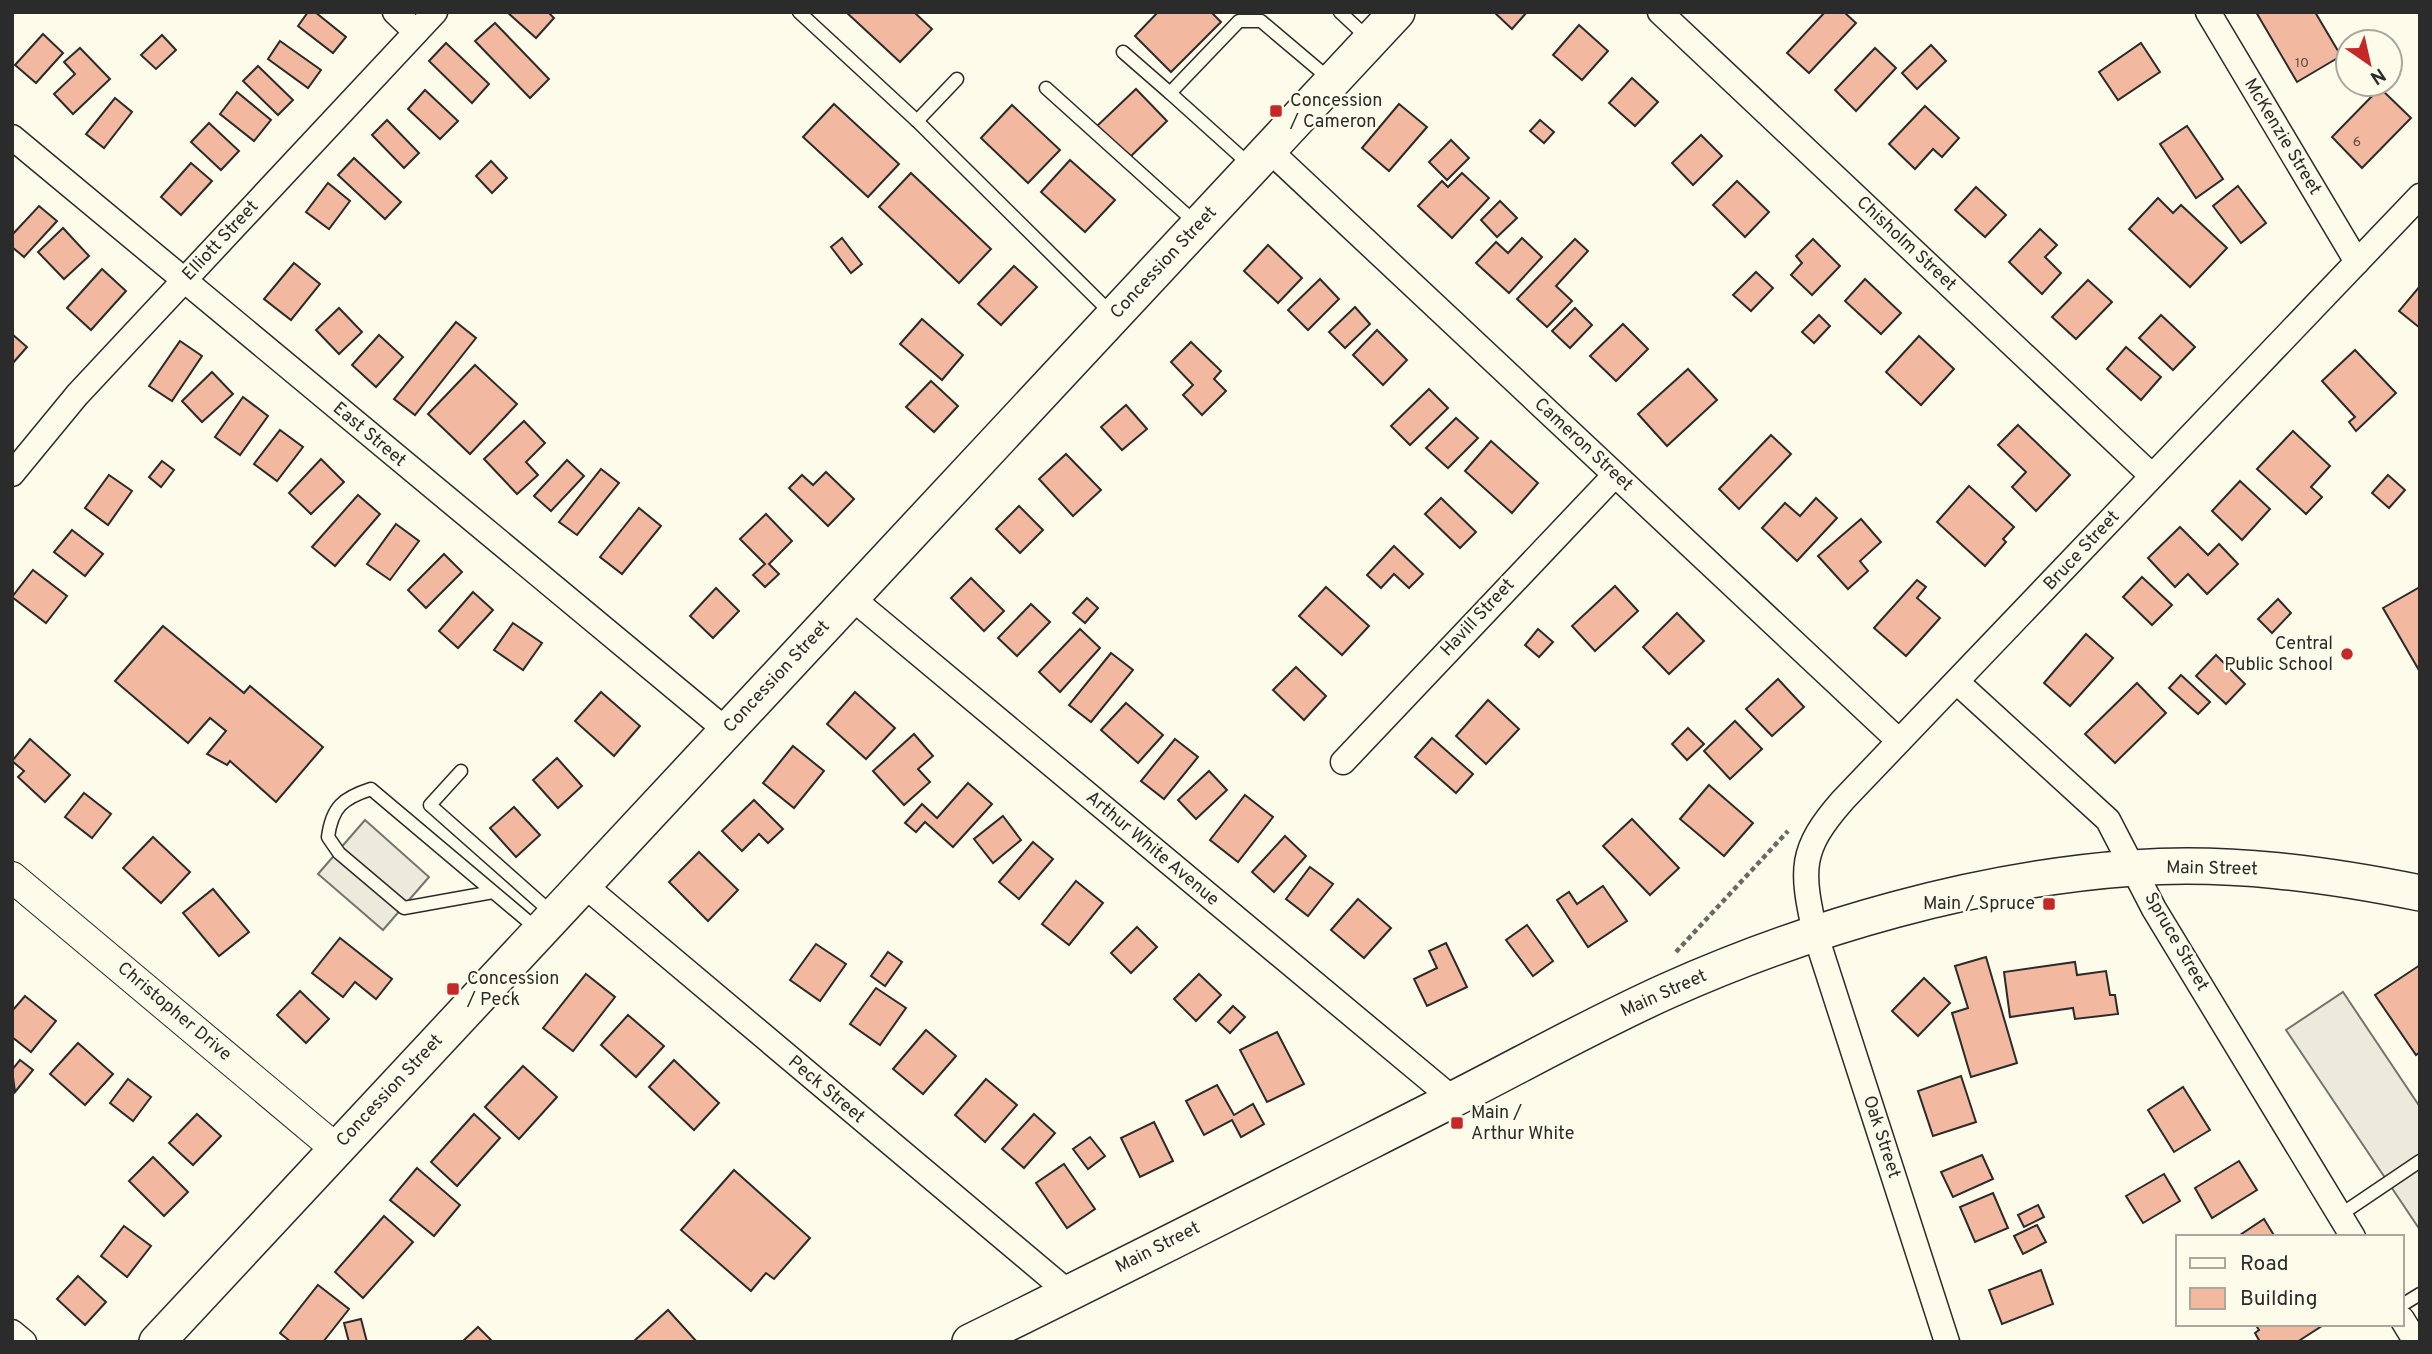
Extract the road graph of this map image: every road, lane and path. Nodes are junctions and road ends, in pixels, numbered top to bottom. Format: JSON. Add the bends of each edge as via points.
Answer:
{"nodes":[{"id":1,"x":395,"y":12,"type":"edge"},
{"id":2,"x":435,"y":12,"type":"edge"},
{"id":3,"x":799,"y":12,"type":"edge"},
{"id":4,"x":1340,"y":12,"type":"edge"},
{"id":5,"x":1397,"y":12,"type":"edge"},
{"id":6,"x":1660,"y":12,"type":"edge"},
{"id":7,"x":2208,"y":12,"type":"edge"},
{"id":8,"x":416,"y":32,"type":"junction"},
{"id":9,"x":1370,"y":40,"type":"junction"},
{"id":10,"x":1123,"y":52,"type":"dead end"},
{"id":11,"x":957,"y":79,"type":"dead end"},
{"id":12,"x":1332,"y":81,"type":"junction"},
{"id":13,"x":1046,"y":88,"type":"dead end"},
{"id":14,"x":1170,"y":93,"type":"junction"},
{"id":15,"x":917,"y":121,"type":"junction"},
{"id":16,"x":12,"y":137,"type":"edge"},
{"id":17,"x":1260,"y":158,"type":"junction"},
{"id":18,"x":2420,"y":196,"type":"edge"},
{"id":19,"x":1198,"y":225,"type":"junction"},
{"id":20,"x":2357,"y":262,"type":"junction"},
{"id":21,"x":183,"y":281,"type":"junction"},
{"id":22,"x":1115,"y":316,"type":"junction"},
{"id":23,"x":12,"y":474,"type":"edge"},
{"id":24,"x":1615,"y":475,"type":"junction"},
{"id":25,"x":2152,"y":476,"type":"junction"},
{"id":26,"x":852,"y":598,"type":"junction"},
{"id":27,"x":1958,"y":683,"type":"junction"},
{"id":28,"x":727,"y":731,"type":"junction"},
{"id":29,"x":1899,"y":741,"type":"junction"},
{"id":30,"x":1343,"y":762,"type":"dead end"},
{"id":31,"x":461,"y":771,"type":"dead end"},
{"id":32,"x":1788,"y":831,"type":"dead end"},
{"id":33,"x":2134,"y":868,"type":"junction"},
{"id":34,"x":12,"y":877,"type":"edge"},
{"id":35,"x":584,"y":884,"type":"junction"},
{"id":36,"x":493,"y":892,"type":"junction"},
{"id":37,"x":2420,"y":893,"type":"edge"},
{"id":38,"x":548,"y":924,"type":"junction"},
{"id":39,"x":1815,"y":933,"type":"junction"},
{"id":40,"x":1671,"y":957,"type":"dead end"},
{"id":41,"x":1453,"y":1099,"type":"junction"},
{"id":42,"x":335,"y":1148,"type":"junction"},
{"id":43,"x":2420,"y":1160,"type":"edge"},
{"id":44,"x":2340,"y":1215,"type":"junction"},
{"id":45,"x":2352,"y":1235,"type":"edge"},
{"id":46,"x":1069,"y":1293,"type":"junction"},
{"id":47,"x":2420,"y":1294,"type":"edge"},
{"id":48,"x":2404,"y":1304,"type":"edge"},
{"id":49,"x":2404,"y":1322,"type":"edge"},
{"id":50,"x":12,"y":1332,"type":"edge"},
{"id":51,"x":24,"y":1342,"type":"edge"},
{"id":52,"x":157,"y":1342,"type":"edge"},
{"id":53,"x":970,"y":1342,"type":"edge"},
{"id":54,"x":1947,"y":1342,"type":"edge"},
{"id":55,"x":2416,"y":1342,"type":"edge"}],
"edges":[{"from":1,"to":8,"type":"street"},
{"from":2,"to":8,"type":"street","name":"Elliott Street"},
{"from":3,"to":15,"type":"lane"},
{"from":4,"to":9,"type":"lane"},
{"from":5,"to":9,"type":"main road","name":"Concession Street"},
{"from":6,"to":25,"type":"street","name":"Chisholm Street"},
{"from":7,"to":20,"type":"street","name":"McKenzie Street"},
{"from":8,"to":21,"type":"street","name":"Elliott Street"},
{"from":9,"to":12,"type":"main road","name":"Concession Street"},
{"from":10,"to":14,"type":"lane"},
{"from":11,"to":15,"type":"lane"},
{"from":12,"to":14,"type":"lane","via":[[1261,21],[1239,21]]},
{"from":12,"to":17,"type":"main road","name":"Concession Street"},
{"from":13,"to":19,"type":"lane"},
{"from":14,"to":17,"type":"lane"},
{"from":15,"to":22,"type":"lane"},
{"from":16,"to":21,"type":"street","name":"East Street"},
{"from":17,"to":19,"type":"main road","name":"Concession Street"},
{"from":17,"to":24,"type":"street","name":"Cameron Street"},
{"from":18,"to":20,"type":"street","name":"Bruce Street"},
{"from":19,"to":22,"type":"main road","name":"Concession Street"},
{"from":20,"to":25,"type":"street","name":"Bruce Street"},
{"from":21,"to":23,"type":"street","name":"Elliott Street"},
{"from":21,"to":28,"type":"street","name":"East Street"},
{"from":22,"to":26,"type":"main road","name":"Concession Street"},
{"from":24,"to":29,"type":"street","name":"Cameron Street"},
{"from":24,"to":30,"type":"street","name":"Havill Street"},
{"from":25,"to":27,"type":"street","name":"Bruce Street"},
{"from":26,"to":28,"type":"main road","name":"Concession Street"},
{"from":26,"to":41,"type":"street","name":"Arthur White Avenue"},
{"from":27,"to":29,"type":"street","name":"Bruce Street"},
{"from":27,"to":33,"type":"street","name":"Spruce Street","via":[[2108,820]]},
{"from":28,"to":35,"type":"main road","name":"Concession Street"},
{"from":29,"to":39,"type":"street","name":"Bruce Street","via":[[1814,836],[1807,855],[1805,889]]},
{"from":31,"to":38,"type":"lane","via":[[430,805]]},
{"from":32,"to":40,"type":"path"},
{"from":33,"to":37,"type":"main road","name":"Main Street","via":[[2288,872]]},
{"from":33,"to":39,"type":"main road","name":"Main Street","via":[[1988,890]]},
{"from":33,"to":44,"type":"street","name":"Spruce Street","via":[[2154,909]]},
{"from":34,"to":42,"type":"street","name":"Christopher Drive"},
{"from":35,"to":38,"type":"main road","name":"Concession Street"},
{"from":35,"to":46,"type":"street","name":"Peck Street"},
{"from":36,"to":36,"type":"lane","via":[[371,789],[347,796],[330,819],[328,837],[339,853],[404,908]]},
{"from":36,"to":38,"type":"lane"},
{"from":38,"to":42,"type":"main road","name":"Concession Street"},
{"from":39,"to":41,"type":"main road","name":"Main Street","via":[[1672,989]]},
{"from":39,"to":54,"type":"street","name":"Oak Street"},
{"from":41,"to":46,"type":"main road","name":"Main Street"},
{"from":42,"to":52,"type":"main road","name":"Concession Street"},
{"from":43,"to":44,"type":"lane"},
{"from":44,"to":45,"type":"street","name":"Spruce Street"},
{"from":46,"to":53,"type":"main road","name":"Main Street"},
{"from":47,"to":48,"type":"lane"},
{"from":49,"to":55,"type":"street"},
{"from":50,"to":51,"type":"street"}]}
